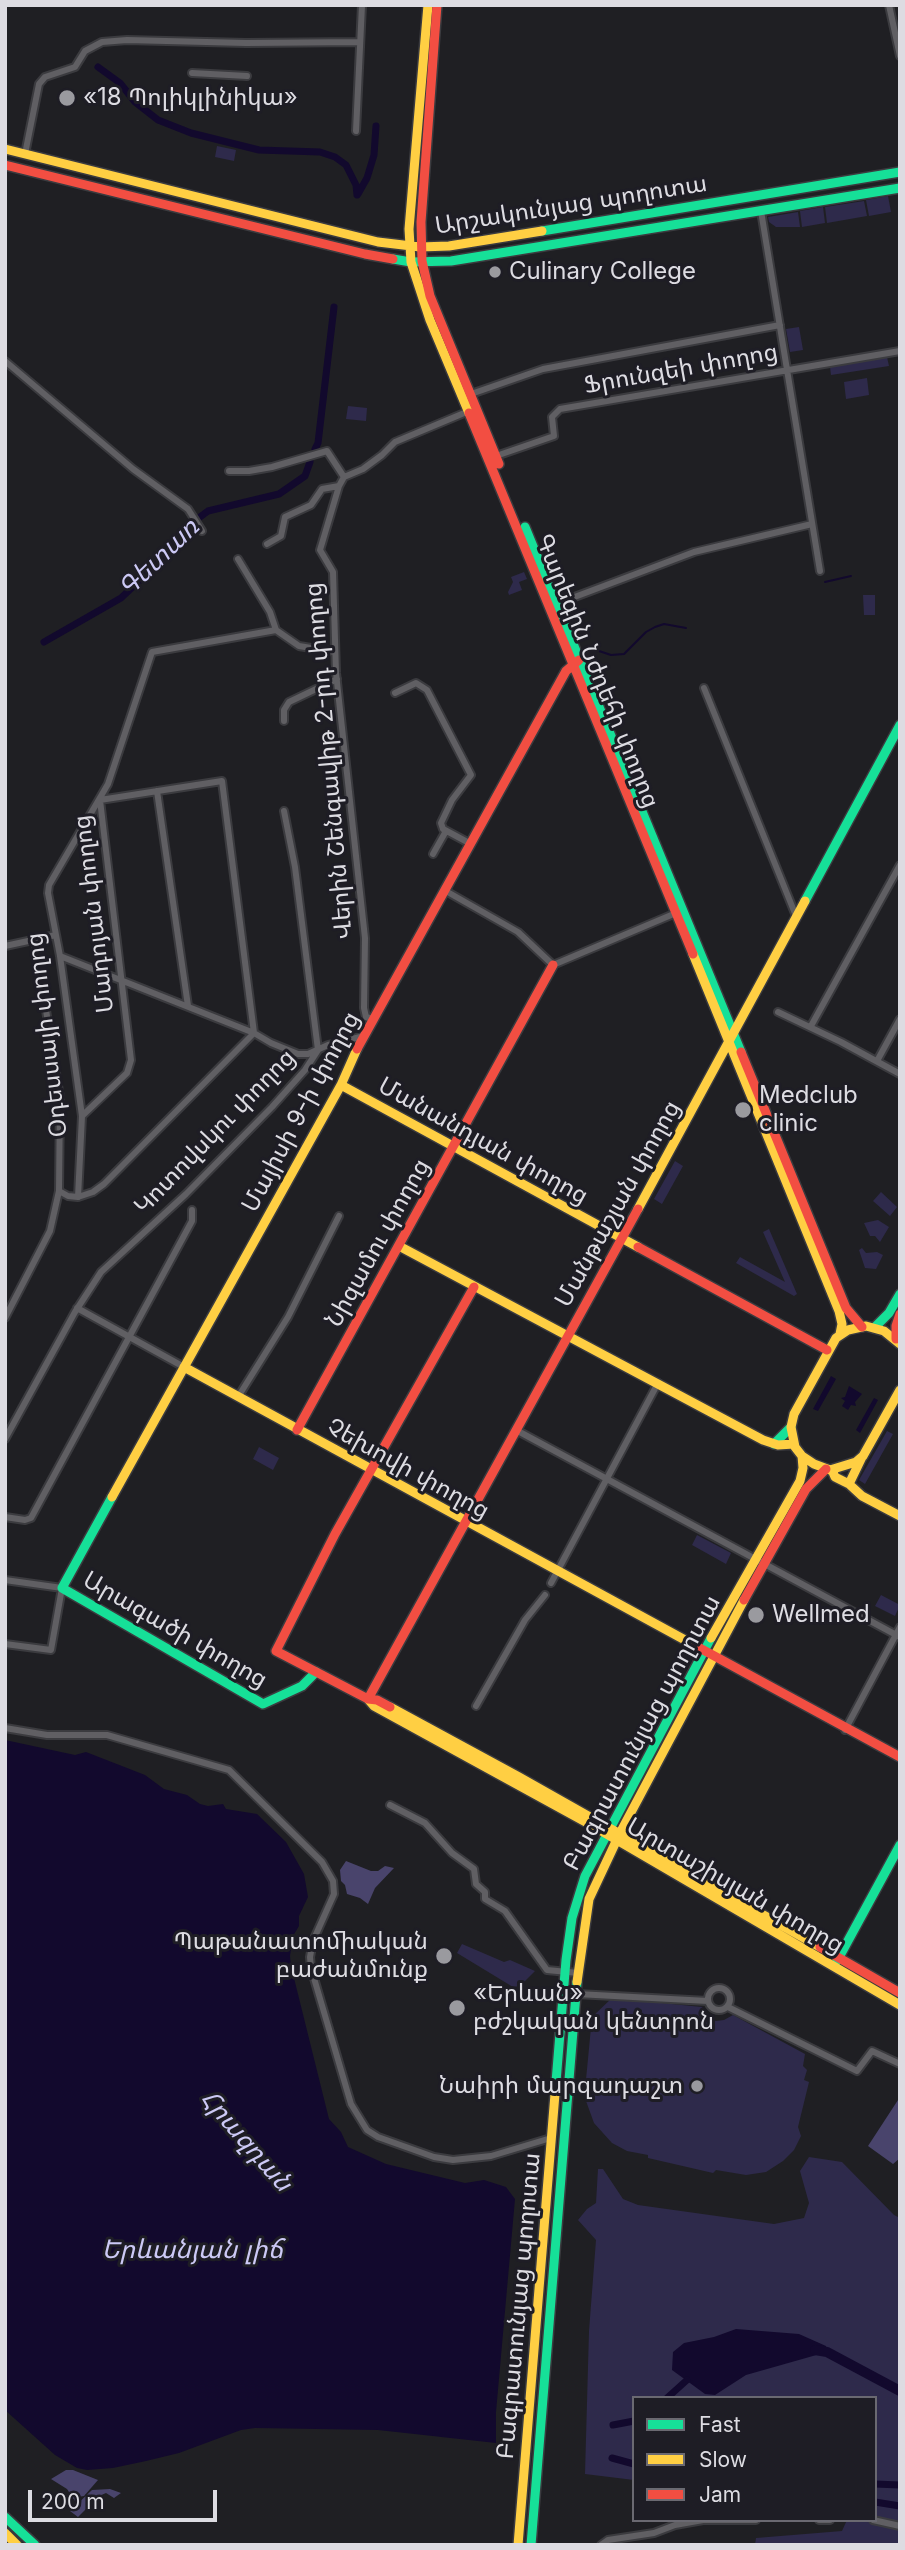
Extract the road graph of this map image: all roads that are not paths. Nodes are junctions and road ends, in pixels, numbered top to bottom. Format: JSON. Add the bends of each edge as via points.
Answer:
{"nodes":[{"id":1,"x":362,"y":5,"type":"edge"},
{"id":2,"x":428,"y":5,"type":"edge"},
{"id":3,"x":437,"y":5,"type":"edge"},
{"id":4,"x":889,"y":5,"type":"edge"},
{"id":5,"x":360,"y":42,"type":"junction"},
{"id":6,"x":900,"y":56,"type":"edge"},
{"id":7,"x":192,"y":73,"type":"dead end"},
{"id":8,"x":247,"y":76,"type":"dead end"},
{"id":9,"x":356,"y":131,"type":"dead end"},
{"id":10,"x":5,"y":149,"type":"edge"},
{"id":11,"x":25,"y":154,"type":"junction"},
{"id":12,"x":5,"y":164,"type":"edge"},
{"id":13,"x":900,"y":172,"type":"edge"},
{"id":14,"x":900,"y":188,"type":"edge"},
{"id":15,"x":227,"y":204,"type":"junction"},
{"id":16,"x":761,"y":211,"type":"junction"},
{"id":17,"x":624,"y":218,"type":"junction"},
{"id":18,"x":223,"y":219,"type":"junction"},
{"id":19,"x":602,"y":221,"type":"junction"},
{"id":20,"x":628,"y":232,"type":"junction"},
{"id":21,"x":604,"y":236,"type":"junction"},
{"id":22,"x":410,"y":247,"type":"junction"},
{"id":23,"x":420,"y":247,"type":"junction"},
{"id":24,"x":422,"y":261,"type":"junction"},
{"id":25,"x":411,"y":262,"type":"junction"},
{"id":26,"x":780,"y":325,"type":"junction"},
{"id":27,"x":900,"y":351,"type":"edge"},
{"id":28,"x":5,"y":361,"type":"edge"},
{"id":29,"x":788,"y":370,"type":"junction"},
{"id":30,"x":471,"y":394,"type":"junction"},
{"id":31,"x":469,"y":411,"type":"junction"},
{"id":32,"x":496,"y":456,"type":"junction"},
{"id":33,"x":229,"y":471,"type":"dead end"},
{"id":34,"x":344,"y":477,"type":"junction"},
{"id":35,"x":339,"y":486,"type":"junction"},
{"id":36,"x":812,"y":524,"type":"junction"},
{"id":37,"x":202,"y":531,"type":"dead end"},
{"id":38,"x":267,"y":544,"type":"dead end"},
{"id":39,"x":237,"y":559,"type":"dead end"},
{"id":40,"x":820,"y":571,"type":"dead end"},
{"id":41,"x":556,"y":604,"type":"junction"},
{"id":42,"x":276,"y":631,"type":"junction"},
{"id":43,"x":335,"y":652,"type":"junction"},
{"id":44,"x":577,"y":662,"type":"junction"},
{"id":45,"x":337,"y":679,"type":"junction"},
{"id":46,"x":704,"y":688,"type":"dead end"},
{"id":47,"x":395,"y":693,"type":"dead end"},
{"id":48,"x":284,"y":721,"type":"dead end"},
{"id":49,"x":900,"y":725,"type":"edge"},
{"id":50,"x":157,"y":791,"type":"junction"},
{"id":51,"x":100,"y":800,"type":"junction"},
{"id":52,"x":285,"y":811,"type":"dead end"},
{"id":53,"x":446,"y":831,"type":"junction"},
{"id":54,"x":471,"y":844,"type":"junction"},
{"id":55,"x":433,"y":854,"type":"dead end"},
{"id":56,"x":900,"y":865,"type":"edge"},
{"id":57,"x":444,"y":890,"type":"junction"},
{"id":58,"x":676,"y":912,"type":"junction"},
{"id":59,"x":796,"y":916,"type":"junction"},
{"id":60,"x":56,"y":935,"type":"junction"},
{"id":61,"x":35,"y":941,"type":"junction"},
{"id":62,"x":5,"y":946,"type":"edge"},
{"id":63,"x":60,"y":956,"type":"junction"},
{"id":64,"x":553,"y":965,"type":"junction"},
{"id":65,"x":121,"y":979,"type":"junction"},
{"id":66,"x":188,"y":1006,"type":"junction"},
{"id":67,"x":778,"y":1012,"type":"dead end"},
{"id":68,"x":900,"y":1019,"type":"edge"},
{"id":69,"x":373,"y":1020,"type":"junction"},
{"id":70,"x":811,"y":1026,"type":"junction"},
{"id":71,"x":734,"y":1032,"type":"junction"},
{"id":72,"x":254,"y":1033,"type":"junction"},
{"id":73,"x":364,"y":1036,"type":"junction"},
{"id":74,"x":729,"y":1042,"type":"junction"},
{"id":75,"x":318,"y":1050,"type":"junction"},
{"id":76,"x":877,"y":1061,"type":"junction"},
{"id":77,"x":900,"y":1074,"type":"edge"},
{"id":78,"x":341,"y":1085,"type":"junction"},
{"id":79,"x":82,"y":1116,"type":"junction"},
{"id":80,"x":453,"y":1146,"type":"junction"},
{"id":81,"x":59,"y":1191,"type":"junction"},
{"id":82,"x":78,"y":1197,"type":"junction"},
{"id":83,"x":191,"y":1210,"type":"dead end"},
{"id":84,"x":339,"y":1216,"type":"dead end"},
{"id":85,"x":620,"y":1238,"type":"junction"},
{"id":86,"x":399,"y":1246,"type":"junction"},
{"id":87,"x":474,"y":1287,"type":"junction"},
{"id":88,"x":900,"y":1293,"type":"edge"},
{"id":89,"x":77,"y":1308,"type":"junction"},
{"id":90,"x":900,"y":1314,"type":"edge"},
{"id":91,"x":5,"y":1318,"type":"edge"},
{"id":92,"x":862,"y":1327,"type":"junction"},
{"id":93,"x":875,"y":1327,"type":"junction"},
{"id":94,"x":840,"y":1334,"type":"junction"},
{"id":95,"x":568,"y":1336,"type":"junction"},
{"id":96,"x":129,"y":1338,"type":"junction"},
{"id":97,"x":898,"y":1341,"type":"edge"},
{"id":98,"x":827,"y":1350,"type":"junction"},
{"id":99,"x":184,"y":1367,"type":"junction"},
{"id":100,"x":658,"y":1383,"type":"junction"},
{"id":101,"x":900,"y":1390,"type":"edge"},
{"id":102,"x":238,"y":1397,"type":"junction"},
{"id":103,"x":791,"y":1427,"type":"junction"},
{"id":104,"x":297,"y":1430,"type":"junction"},
{"id":105,"x":516,"y":1430,"type":"junction"},
{"id":106,"x":5,"y":1439,"type":"edge"},
{"id":107,"x":774,"y":1444,"type":"junction"},
{"id":108,"x":794,"y":1444,"type":"junction"},
{"id":109,"x":802,"y":1456,"type":"junction"},
{"id":110,"x":863,"y":1456,"type":"junction"},
{"id":111,"x":829,"y":1469,"type":"junction"},
{"id":112,"x":370,"y":1470,"type":"junction"},
{"id":113,"x":608,"y":1479,"type":"junction"},
{"id":114,"x":849,"y":1484,"type":"junction"},
{"id":115,"x":900,"y":1516,"type":"edge"},
{"id":116,"x":5,"y":1517,"type":"edge"},
{"id":117,"x":465,"y":1522,"type":"junction"},
{"id":118,"x":761,"y":1562,"type":"junction"},
{"id":119,"x":557,"y":1572,"type":"junction"},
{"id":120,"x":5,"y":1580,"type":"edge"},
{"id":121,"x":551,"y":1583,"type":"dead end"},
{"id":122,"x":62,"y":1588,"type":"junction"},
{"id":123,"x":545,"y":1595,"type":"dead end"},
{"id":124,"x":900,"y":1628,"type":"edge"},
{"id":125,"x":898,"y":1636,"type":"edge"},
{"id":126,"x":5,"y":1644,"type":"edge"},
{"id":127,"x":713,"y":1656,"type":"junction"},
{"id":128,"x":316,"y":1672,"type":"junction"},
{"id":129,"x":368,"y":1699,"type":"junction"},
{"id":130,"x":477,"y":1706,"type":"dead end"},
{"id":131,"x":5,"y":1728,"type":"edge"},
{"id":132,"x":846,"y":1729,"type":"junction"},
{"id":133,"x":900,"y":1759,"type":"edge"},
{"id":134,"x":390,"y":1805,"type":"dead end"},
{"id":135,"x":608,"y":1831,"type":"junction"},
{"id":136,"x":618,"y":1837,"type":"junction"},
{"id":137,"x":900,"y":1845,"type":"edge"},
{"id":138,"x":837,"y":1962,"type":"junction"},
{"id":139,"x":565,"y":1972,"type":"junction"},
{"id":140,"x":578,"y":1973,"type":"junction"},
{"id":141,"x":900,"y":1993,"type":"edge"},
{"id":142,"x":577,"y":1994,"type":"junction"},
{"id":143,"x":708,"y":2001,"type":"junction"},
{"id":144,"x":900,"y":2005,"type":"edge"},
{"id":145,"x":728,"y":2007,"type":"junction"},
{"id":146,"x":900,"y":2064,"type":"edge"},
{"id":147,"x":553,"y":2138,"type":"junction"},
{"id":148,"x":550,"y":2171,"type":"junction"},
{"id":149,"x":563,"y":2172,"type":"junction"},
{"id":150,"x":528,"y":2432,"type":"junction"},
{"id":151,"x":542,"y":2434,"type":"junction"},
{"id":152,"x":5,"y":2516,"type":"edge"},
{"id":153,"x":877,"y":2521,"type":"edge"},
{"id":154,"x":692,"y":2522,"type":"edge"},
{"id":155,"x":900,"y":2526,"type":"edge"},
{"id":156,"x":5,"y":2533,"type":"edge"},
{"id":157,"x":17,"y":2545,"type":"edge"},
{"id":158,"x":35,"y":2545,"type":"edge"},
{"id":159,"x":518,"y":2545,"type":"edge"},
{"id":160,"x":531,"y":2545,"type":"edge"},
{"id":161,"x":601,"y":2545,"type":"edge"}],
"edges":[{"from":1,"to":5,"type":"street"},
{"from":2,"to":22,"type":"main road","name":"Գարեգին Նժդեհի փողոց"},
{"from":3,"to":23,"type":"main road","name":"Գարեգին Նժդեհի փողոց"},
{"from":4,"to":6,"type":"street"},
{"from":5,"to":9,"type":"street"},
{"from":5,"to":11,"type":"street","via":[[102,42],[85,51],[75,67],[45,77],[39,84]]},
{"from":7,"to":8,"type":"street"},
{"from":10,"to":11,"type":"main road","name":"Արշակունյաց պողոտա"},
{"from":11,"to":15,"type":"main road","name":"Արշակունյաց պողոտա"},
{"from":12,"to":18,"type":"main road","name":"Արշակունյաց պողոտա"},
{"from":13,"to":17,"type":"main road","name":"Արշակունյաց պողոտա"},
{"from":14,"to":16,"type":"main road","name":"Արշակունյաց պողոտա"},
{"from":15,"to":18,"type":"main road"},
{"from":15,"to":22,"type":"main road","name":"Արշակունյաց պողոտա"},
{"from":16,"to":20,"type":"main road","name":"Արշակունյաց պողոտա"},
{"from":16,"to":26,"type":"street"},
{"from":17,"to":19,"type":"main road","name":"Արշակունյաց պողոտա"},
{"from":17,"to":20,"type":"main road","via":[[618,226]]},
{"from":18,"to":25,"type":"main road","name":"Արշակունյաց պողոտա"},
{"from":19,"to":21,"type":"main road","via":[[608,227]]},
{"from":19,"to":23,"type":"main road","name":"Արշակունյաց պողոտա"},
{"from":20,"to":21,"type":"main road","name":"Արշակունյաց պողոտա"},
{"from":21,"to":24,"type":"main road","name":"Արշակունյաց պողոտա","via":[[451,261]]},
{"from":22,"to":23,"type":"main road","name":"Արշակունյաց պողոտա"},
{"from":22,"to":25,"type":"main road","name":"Գարեգին Նժդեհի փողոց"},
{"from":23,"to":24,"type":"main road","name":"Գարեգին Նժդեհի փողոց"},
{"from":24,"to":25,"type":"main road","name":"Արշակունյաց պողոտա"},
{"from":24,"to":30,"type":"main road","name":"Գարեգին Նժդեհի փողոց","via":[[430,296]]},
{"from":25,"to":31,"type":"main road","name":"Գարեգին Նժդեհի փողոց"},
{"from":26,"to":29,"type":"street"},
{"from":26,"to":30,"type":"street","via":[[543,369]]},
{"from":27,"to":29,"type":"street","name":"Ֆրունզեի փողոց"},
{"from":28,"to":37,"type":"street","via":[[188,509]]},
{"from":29,"to":32,"type":"street","name":"Ֆրունզեի փողոց","via":[[559,409],[552,417],[554,436]]},
{"from":29,"to":36,"type":"street"},
{"from":30,"to":32,"type":"main road","name":"Գարեգին Նժդեհի փողոց"},
{"from":31,"to":34,"type":"street","via":[[395,442],[363,469]]},
{"from":31,"to":44,"type":"main road","name":"Գարեգին Նժդեհի փողոց"},
{"from":32,"to":41,"type":"main road","name":"Գարեգին Նժդեհի փողոց"},
{"from":33,"to":34,"type":"street","via":[[272,467],[327,450]]},
{"from":34,"to":35,"type":"street","name":"Վերին Շենգավիթ 2-րդ փողոց"},
{"from":35,"to":38,"type":"street","via":[[321,489],[312,505],[285,517],[282,536]]},
{"from":35,"to":43,"type":"street","name":"Վերին Շենգավիթ 2-րդ փողոց","via":[[320,550],[333,572]]},
{"from":36,"to":40,"type":"street"},
{"from":36,"to":41,"type":"street","via":[[694,552]]},
{"from":39,"to":42,"type":"street","via":[[270,612]]},
{"from":41,"to":44,"type":"main road","name":"Գարեգին Նժդեհի փողոց"},
{"from":42,"to":43,"type":"street","via":[[299,646]]},
{"from":42,"to":51,"type":"street","name":"Մադոյան փողոց","via":[[152,652]]},
{"from":43,"to":45,"type":"street","name":"Վերին Շենգավիթ 2-րդ փողոց"},
{"from":44,"to":54,"type":"main road","name":"Մայիսի 9-ի փողոց","via":[[566,671]]},
{"from":44,"to":58,"type":"main road","name":"Գարեգին Նժդեհի փողոց"},
{"from":44,"to":71,"type":"main road","name":"Գարեգին Նժդեհի փողոց"},
{"from":45,"to":48,"type":"street","via":[[289,702]]},
{"from":45,"to":69,"type":"street","name":"Վերին Շենգավիթ 2-րդ փողոց","via":[[365,938],[363,1008]]},
{"from":46,"to":59,"type":"street"},
{"from":47,"to":53,"type":"street","via":[[416,683],[428,690],[471,775],[441,823]]},
{"from":49,"to":59,"type":"main road","name":"Մանթաշյան փողոց"},
{"from":50,"to":51,"type":"street"},
{"from":50,"to":66,"type":"street"},
{"from":50,"to":72,"type":"street","via":[[219,781],[224,784]]},
{"from":51,"to":60,"type":"street","name":"Օդեսսայի փողոց","via":[[49,885]]},
{"from":51,"to":65,"type":"street","name":"Մադոյան փողոց"},
{"from":52,"to":75,"type":"street","name":"Կոտովսկու փողոց"},
{"from":53,"to":54,"type":"street"},
{"from":53,"to":55,"type":"street"},
{"from":54,"to":57,"type":"main road","name":"Մայիսի 9-ի փողոց"},
{"from":56,"to":70,"type":"street"},
{"from":57,"to":64,"type":"street","via":[[517,932]]},
{"from":57,"to":69,"type":"main road","name":"Մայիսի 9-ի փողոց"},
{"from":58,"to":64,"type":"street"},
{"from":58,"to":74,"type":"main road","name":"Գարեգին Նժդեհի փողոց"},
{"from":59,"to":71,"type":"main road","name":"Մանթաշյան փողոց"},
{"from":60,"to":61,"type":"street"},
{"from":60,"to":63,"type":"street","name":"Օդեսսայի փողոց"},
{"from":61,"to":62,"type":"street"},
{"from":61,"to":81,"type":"street","name":"Օդեսսայի փողոց","via":[[60,1098]]},
{"from":63,"to":65,"type":"street"},
{"from":63,"to":79,"type":"street","name":"Օդեսսայի փողոց"},
{"from":64,"to":80,"type":"main road","name":"Նիզամու փողոց"},
{"from":65,"to":66,"type":"street"},
{"from":65,"to":79,"type":"street","name":"Մադոյան փողոց","via":[[130,1069]]},
{"from":66,"to":72,"type":"street"},
{"from":67,"to":70,"type":"street"},
{"from":68,"to":76,"type":"street"},
{"from":69,"to":73,"type":"main road","name":"Մայիսի 9-ի փողոց"},
{"from":70,"to":76,"type":"street"},
{"from":71,"to":74,"type":"main road","name":"Մանթաշյան փողոց"},
{"from":71,"to":92,"type":"main road","name":"Գարեգին Նժդեհի փողոց","via":[[846,1308]]},
{"from":72,"to":75,"type":"street","via":[[298,1054]]},
{"from":72,"to":82,"type":"street","via":[[104,1184]]},
{"from":73,"to":75,"type":"street"},
{"from":73,"to":78,"type":"main road","name":"Մայիսի 9-ի փողոց"},
{"from":74,"to":85,"type":"main road","name":"Մանթաշյան փողոց"},
{"from":74,"to":94,"type":"main road","name":"Գարեգին Նժդեհի փողոց","via":[[839,1311]]},
{"from":75,"to":89,"type":"street","name":"Կոտովսկու փողոց","via":[[272,1107],[101,1272]]},
{"from":76,"to":77,"type":"street"},
{"from":78,"to":80,"type":"main road","name":"Մանանդյան փողոց"},
{"from":78,"to":99,"type":"main road","name":"Մայիսի 9-ի փողոց"},
{"from":79,"to":82,"type":"street","name":"Օդեսսայի փողոց"},
{"from":80,"to":85,"type":"main road","name":"Մանանդյան փողոց"},
{"from":80,"to":86,"type":"main road","name":"Նիզամու փողոց"},
{"from":81,"to":82,"type":"street"},
{"from":81,"to":91,"type":"street","name":"Օդեսսայի փողոց","via":[[50,1231]]},
{"from":83,"to":96,"type":"street","via":[[192,1220]]},
{"from":84,"to":102,"type":"street","via":[[288,1317]]},
{"from":85,"to":95,"type":"main road","name":"Մանթաշյան փողոց"},
{"from":85,"to":98,"type":"main road","name":"Մանանդյան փողոց"},
{"from":86,"to":87,"type":"main road"},
{"from":86,"to":104,"type":"main road","name":"Նիզամու փողոց"},
{"from":87,"to":95,"type":"main road"},
{"from":87,"to":112,"type":"main road"},
{"from":88,"to":93,"type":"main road","via":[[889,1314]]},
{"from":89,"to":96,"type":"street","name":"Չեխովի փողոց"},
{"from":89,"to":106,"type":"street","name":"Կոտովսկու փողոց"},
{"from":90,"to":97,"type":"main road"},
{"from":92,"to":93,"type":"main road"},
{"from":92,"to":94,"type":"main road"},
{"from":93,"to":97,"type":"main road"},
{"from":94,"to":98,"type":"main road"},
{"from":95,"to":100,"type":"main road"},
{"from":95,"to":105,"type":"main road","name":"Մանթաշյան փողոց"},
{"from":96,"to":99,"type":"street","name":"Չեխովի փողոց"},
{"from":96,"to":116,"type":"street","via":[[31,1518]]},
{"from":98,"to":103,"type":"main road"},
{"from":99,"to":102,"type":"main road","name":"Չեխովի փողոց"},
{"from":99,"to":122,"type":"main road","name":"Մայիսի 9-ի փողոց"},
{"from":100,"to":107,"type":"main road"},
{"from":100,"to":113,"type":"street"},
{"from":101,"to":110,"type":"main road"},
{"from":102,"to":104,"type":"main road","name":"Չեխովի փողոց"},
{"from":103,"to":107,"type":"main road"},
{"from":103,"to":108,"type":"main road"},
{"from":104,"to":112,"type":"main road","name":"Չեխովի փողոց"},
{"from":105,"to":113,"type":"street"},
{"from":105,"to":117,"type":"main road","name":"Մանթաշյան փողոց"},
{"from":107,"to":108,"type":"main road"},
{"from":108,"to":109,"type":"main road"},
{"from":109,"to":111,"type":"main road"},
{"from":109,"to":118,"type":"main road","name":"Բագրատունյաց պողոտա","via":[[800,1481]]},
{"from":110,"to":111,"type":"main road"},
{"from":110,"to":114,"type":"main road"},
{"from":111,"to":114,"type":"main road"},
{"from":111,"to":118,"type":"main road","name":"Բագրատունյաց պողոտա","via":[[806,1489]]},
{"from":112,"to":117,"type":"main road","name":"Չեխովի փողոց"},
{"from":112,"to":128,"type":"main road","name":"Արտաշիսյան փողոց","via":[[275,1648]]},
{"from":113,"to":118,"type":"street"},
{"from":113,"to":119,"type":"street"},
{"from":114,"to":115,"type":"main road"},
{"from":117,"to":119,"type":"main road","name":"Չեխովի փողոց"},
{"from":117,"to":129,"type":"main road","name":"Մանթաշյան փողոց"},
{"from":118,"to":125,"type":"street"},
{"from":118,"to":127,"type":"main road","name":"Բագրատունյաց պողոտա"},
{"from":119,"to":121,"type":"street"},
{"from":119,"to":127,"type":"main road","name":"Չեխովի փողոց"},
{"from":120,"to":122,"type":"street","name":"Արագածի փողոց"},
{"from":122,"to":126,"type":"street","via":[[51,1650]]},
{"from":122,"to":128,"type":"main road","name":"Արագածի փողոց","via":[[263,1704],[302,1686]]},
{"from":123,"to":130,"type":"street","via":[[525,1620]]},
{"from":124,"to":125,"type":"street"},
{"from":125,"to":132,"type":"street"},
{"from":127,"to":132,"type":"main road","name":"Չեխովի փողոց"},
{"from":127,"to":135,"type":"main road","name":"Բագրատունյաց պողոտա"},
{"from":127,"to":136,"type":"main road","name":"Բագրատունյաց պողոտա"},
{"from":128,"to":129,"type":"main road","name":"Արտաշիսյան փողոց"},
{"from":129,"to":135,"type":"main road","name":"Արտաշիսյան փողոց"},
{"from":131,"to":147,"type":"street","via":[[47,1735],[107,1735],[229,1770],[322,1862],[333,1881],[334,1894],[313,1941],[311,1968],[351,2105],[367,2130],[453,2160],[491,2156]]},
{"from":132,"to":133,"type":"main road","name":"Չեխովի փողոց"},
{"from":134,"to":139,"type":"street","via":[[425,1823],[452,1853],[474,1868],[485,1899],[505,1911],[547,1970]]},
{"from":135,"to":136,"type":"main road","name":"Արտաշիսյան փողոց"},
{"from":135,"to":139,"type":"main road","name":"Բագրատունյաց պողոտա","via":[[580,1889]]},
{"from":136,"to":138,"type":"main road","name":"Արտաշիսյան փողոց"},
{"from":136,"to":140,"type":"main road","name":"Բագրատունյաց պողոտա","via":[[589,1899]]},
{"from":137,"to":138,"type":"main road"},
{"from":138,"to":141,"type":"main road","name":"Արտաշիսյան փողոց"},
{"from":138,"to":144,"type":"main road","name":"Արտաշիսյան փողոց"},
{"from":139,"to":140,"type":"street"},
{"from":139,"to":147,"type":"main road","name":"Բագրատունյաց պողոտա"},
{"from":140,"to":142,"type":"main road","name":"Բագրատունյաց պողոտա"},
{"from":142,"to":143,"type":"street"},
{"from":142,"to":149,"type":"main road","name":"Բագրատունյաց պողոտա"},
{"from":143,"to":145,"type":"street","via":[[715,2010]]},
{"from":143,"to":145,"type":"street","via":[[711,1991],[722,1988],[730,1996]]},
{"from":145,"to":146,"type":"street","via":[[857,2071],[872,2051]]},
{"from":147,"to":148,"type":"main road","name":"Բագրատունյաց պողոտա"},
{"from":148,"to":149,"type":"main road"},
{"from":148,"to":150,"type":"main road","name":"Բագրատունյաց պողոտա"},
{"from":149,"to":151,"type":"main road","name":"Բագրատունյաց պողոտա"},
{"from":150,"to":151,"type":"main road"},
{"from":150,"to":159,"type":"main road","name":"Բագրատունյաց պողոտա"},
{"from":151,"to":160,"type":"main road","name":"Բագրատունյաց պողոտա"},
{"from":152,"to":158,"type":"main road"},
{"from":153,"to":155,"type":"street"},
{"from":154,"to":161,"type":"street","via":[[622,2536]]},
{"from":156,"to":157,"type":"main road"}]}
